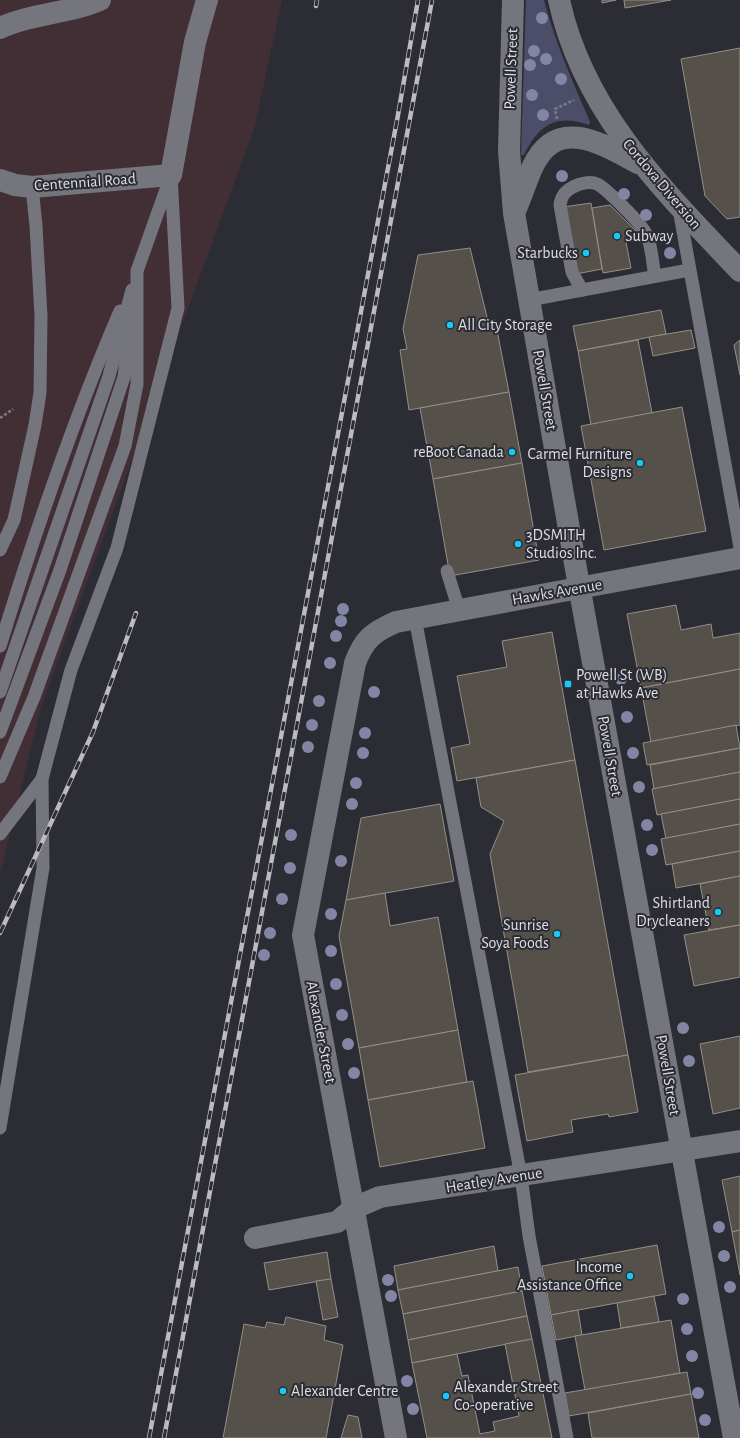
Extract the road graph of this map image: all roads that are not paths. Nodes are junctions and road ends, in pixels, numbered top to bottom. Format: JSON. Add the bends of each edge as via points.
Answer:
{"nodes":[{"id":1,"x":100,"y":0,"type":"edge"},
{"id":2,"x":207,"y":0,"type":"edge"},
{"id":3,"x":513,"y":0,"type":"edge"},
{"id":4,"x":559,"y":0,"type":"edge"},
{"id":5,"x":0,"y":28,"type":"edge"},
{"id":6,"x":641,"y":164,"type":"junction"},
{"id":7,"x":171,"y":176,"type":"junction"},
{"id":8,"x":0,"y":180,"type":"edge"},
{"id":9,"x":32,"y":187,"type":"junction"},
{"id":10,"x":679,"y":208,"type":"junction"},
{"id":11,"x":514,"y":213,"type":"junction"},
{"id":12,"x":689,"y":270,"type":"junction"},
{"id":13,"x":137,"y":271,"type":"junction"},
{"id":14,"x":740,"y":271,"type":"edge"},
{"id":15,"x":655,"y":276,"type":"junction"},
{"id":16,"x":582,"y":290,"type":"junction"},
{"id":17,"x":529,"y":300,"type":"junction"},
{"id":18,"x":740,"y":547,"type":"edge"},
{"id":19,"x":0,"y":550,"type":"edge"},
{"id":20,"x":740,"y":558,"type":"edge"},
{"id":21,"x":447,"y":571,"type":"dead end"},
{"id":22,"x":580,"y":588,"type":"junction"},
{"id":23,"x":459,"y":610,"type":"junction"},
{"id":24,"x":415,"y":618,"type":"junction"},
{"id":25,"x":375,"y":632,"type":"joint"},
{"id":26,"x":0,"y":646,"type":"edge"},
{"id":27,"x":0,"y":692,"type":"edge"},
{"id":28,"x":0,"y":732,"type":"edge"},
{"id":29,"x":0,"y":777,"type":"edge"},
{"id":30,"x":42,"y":779,"type":"junction"},
{"id":31,"x":0,"y":834,"type":"edge"},
{"id":32,"x":0,"y":1128,"type":"edge"},
{"id":33,"x":740,"y":1141,"type":"edge"},
{"id":34,"x":682,"y":1150,"type":"junction"},
{"id":35,"x":521,"y":1176,"type":"junction"},
{"id":36,"x":354,"y":1208,"type":"junction"},
{"id":37,"x":255,"y":1238,"type":"dead end"},
{"id":38,"x":396,"y":1438,"type":"edge"},
{"id":39,"x":567,"y":1438,"type":"edge"},
{"id":40,"x":734,"y":1438,"type":"edge"}],
"edges":[{"from":1,"to":5,"type":"street","via":[[67,11],[12,22]]},
{"from":2,"to":7,"type":"street","via":[[195,42]]},
{"from":3,"to":11,"type":"street","name":"Powell Street","via":[[509,151]]},
{"from":4,"to":6,"type":"street","name":"Cordova Diversion","via":[[574,49],[606,115]]},
{"from":6,"to":10,"type":"street","name":"Cordova Diversion"},
{"from":6,"to":11,"type":"street","via":[[588,140],[576,137],[562,138],[550,144],[532,167]]},
{"from":7,"to":9,"type":"street","name":"Centennial Road"},
{"from":7,"to":13,"type":"lane"},
{"from":7,"to":30,"type":"lane","via":[[178,308],[117,548],[71,670]]},
{"from":8,"to":9,"type":"street","name":"Centennial Road"},
{"from":9,"to":19,"type":"lane","via":[[42,341],[40,393],[14,520]]},
{"from":10,"to":12,"type":"lane"},
{"from":10,"to":14,"type":"street","name":"Cordova Diversion"},
{"from":11,"to":17,"type":"street","name":"Powell Street"},
{"from":12,"to":15,"type":"lane"},
{"from":12,"to":18,"type":"lane"},
{"from":13,"to":26,"type":"lane","via":[[94,371],[64,450]]},
{"from":13,"to":27,"type":"lane","via":[[109,376]]},
{"from":13,"to":28,"type":"lane","via":[[124,377],[60,570]]},
{"from":13,"to":29,"type":"lane","via":[[137,384],[125,446],[34,698]]},
{"from":15,"to":16,"type":"lane"},
{"from":15,"to":16,"type":"lane","via":[[643,229],[603,188],[592,183],[583,184],[568,189],[560,205],[572,272]]},
{"from":16,"to":17,"type":"lane"},
{"from":17,"to":22,"type":"street","name":"Powell Street"},
{"from":20,"to":22,"type":"street","name":"Hawks Avenue"},
{"from":21,"to":23,"type":"lane"},
{"from":22,"to":23,"type":"street","name":"Hawks Avenue"},
{"from":22,"to":34,"type":"street","name":"Powell Street"},
{"from":23,"to":24,"type":"street","name":"Hawks Avenue"},
{"from":24,"to":25,"type":"street","name":"Hawks Avenue","via":[[396,622]]},
{"from":24,"to":35,"type":"lane"},
{"from":25,"to":36,"type":"street","name":"Alexander Street","via":[[360,650],[354,663],[303,935]]},
{"from":30,"to":31,"type":"lane"},
{"from":30,"to":32,"type":"lane","via":[[43,868]]},
{"from":33,"to":34,"type":"street","name":"Heatley Avenue"},
{"from":34,"to":35,"type":"street","name":"Heatley Avenue"},
{"from":34,"to":40,"type":"street","name":"Powell Street"},
{"from":35,"to":36,"type":"street","name":"Heatley Avenue","via":[[380,1197]]},
{"from":35,"to":39,"type":"lane","via":[[529,1236]]},
{"from":36,"to":37,"type":"street","name":"Heatley Avenue","via":[[336,1222]]},
{"from":36,"to":38,"type":"street","name":"Alexander Street"}]}
